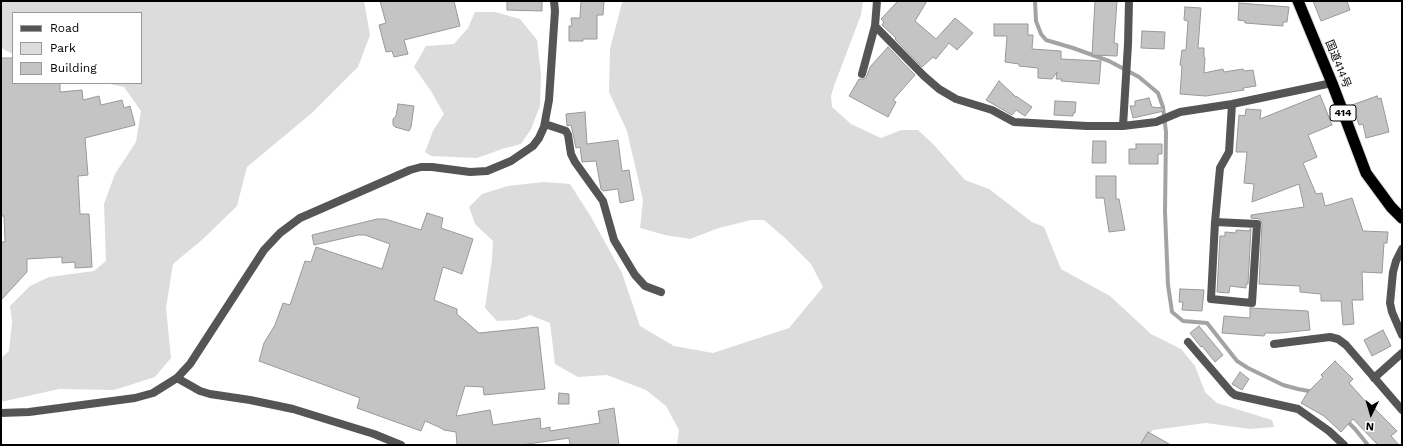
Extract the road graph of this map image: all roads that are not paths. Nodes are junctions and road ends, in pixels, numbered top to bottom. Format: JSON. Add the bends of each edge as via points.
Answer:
{"nodes":[{"id":1,"x":554,"y":1,"type":"edge"},
{"id":2,"x":877,"y":1,"type":"edge"},
{"id":3,"x":1129,"y":1,"type":"edge"},
{"id":4,"x":1298,"y":1,"type":"edge"},
{"id":5,"x":875,"y":26,"type":"junction"},
{"id":6,"x":862,"y":74,"type":"dead end"},
{"id":7,"x":1332,"y":84,"type":"junction"},
{"id":8,"x":1232,"y":104,"type":"junction"},
{"id":9,"x":545,"y":124,"type":"junction"},
{"id":10,"x":1123,"y":126,"type":"junction"},
{"id":11,"x":1402,"y":218,"type":"edge"},
{"id":12,"x":1215,"y":222,"type":"junction"},
{"id":13,"x":1402,"y":249,"type":"edge"},
{"id":14,"x":661,"y":292,"type":"dead end"},
{"id":15,"x":1402,"y":335,"type":"edge"},
{"id":16,"x":1188,"y":342,"type":"dead end"},
{"id":17,"x":1274,"y":344,"type":"dead end"},
{"id":18,"x":1402,"y":353,"type":"edge"},
{"id":19,"x":177,"y":378,"type":"junction"},
{"id":20,"x":1374,"y":378,"type":"junction"},
{"id":21,"x":1402,"y":410,"type":"edge"},
{"id":22,"x":1,"y":413,"type":"edge"},
{"id":23,"x":401,"y":445,"type":"edge"},
{"id":24,"x":1344,"y":445,"type":"edge"}],
"edges":[{"from":1,"to":9,"type":"street","via":[[550,100]]},
{"from":2,"to":5,"type":"street"},
{"from":3,"to":10,"type":"street"},
{"from":4,"to":7,"type":"highway","name":"国道414号","number":"414"},
{"from":5,"to":6,"type":"street"},
{"from":5,"to":10,"type":"street","via":[[924,76],[956,99],[992,110],[1014,122]]},
{"from":7,"to":8,"type":"street"},
{"from":7,"to":11,"type":"highway","name":"国道414号","number":"414","via":[[1366,173]]},
{"from":8,"to":10,"type":"street","via":[[1180,112],[1156,122]]},
{"from":8,"to":12,"type":"street","via":[[1229,152],[1220,168]]},
{"from":9,"to":14,"type":"street","via":[[566,131],[575,162],[603,201],[614,240],[635,275],[645,286]]},
{"from":9,"to":19,"type":"street","via":[[533,146],[511,161],[487,171],[470,172],[421,167],[300,218],[280,233],[264,250],[190,364]]},
{"from":12,"to":12,"type":"street","via":[[1257,224],[1252,303],[1211,299]]},
{"from":13,"to":15,"type":"street","via":[[1393,272],[1390,302]]},
{"from":16,"to":24,"type":"street","via":[[1235,395],[1298,409]]},
{"from":17,"to":20,"type":"street","via":[[1338,339]]},
{"from":18,"to":20,"type":"street"},
{"from":19,"to":22,"type":"street","via":[[153,393],[135,398],[29,412]]},
{"from":19,"to":23,"type":"street","via":[[210,394],[293,409],[366,431]]},
{"from":20,"to":21,"type":"street"}]}
